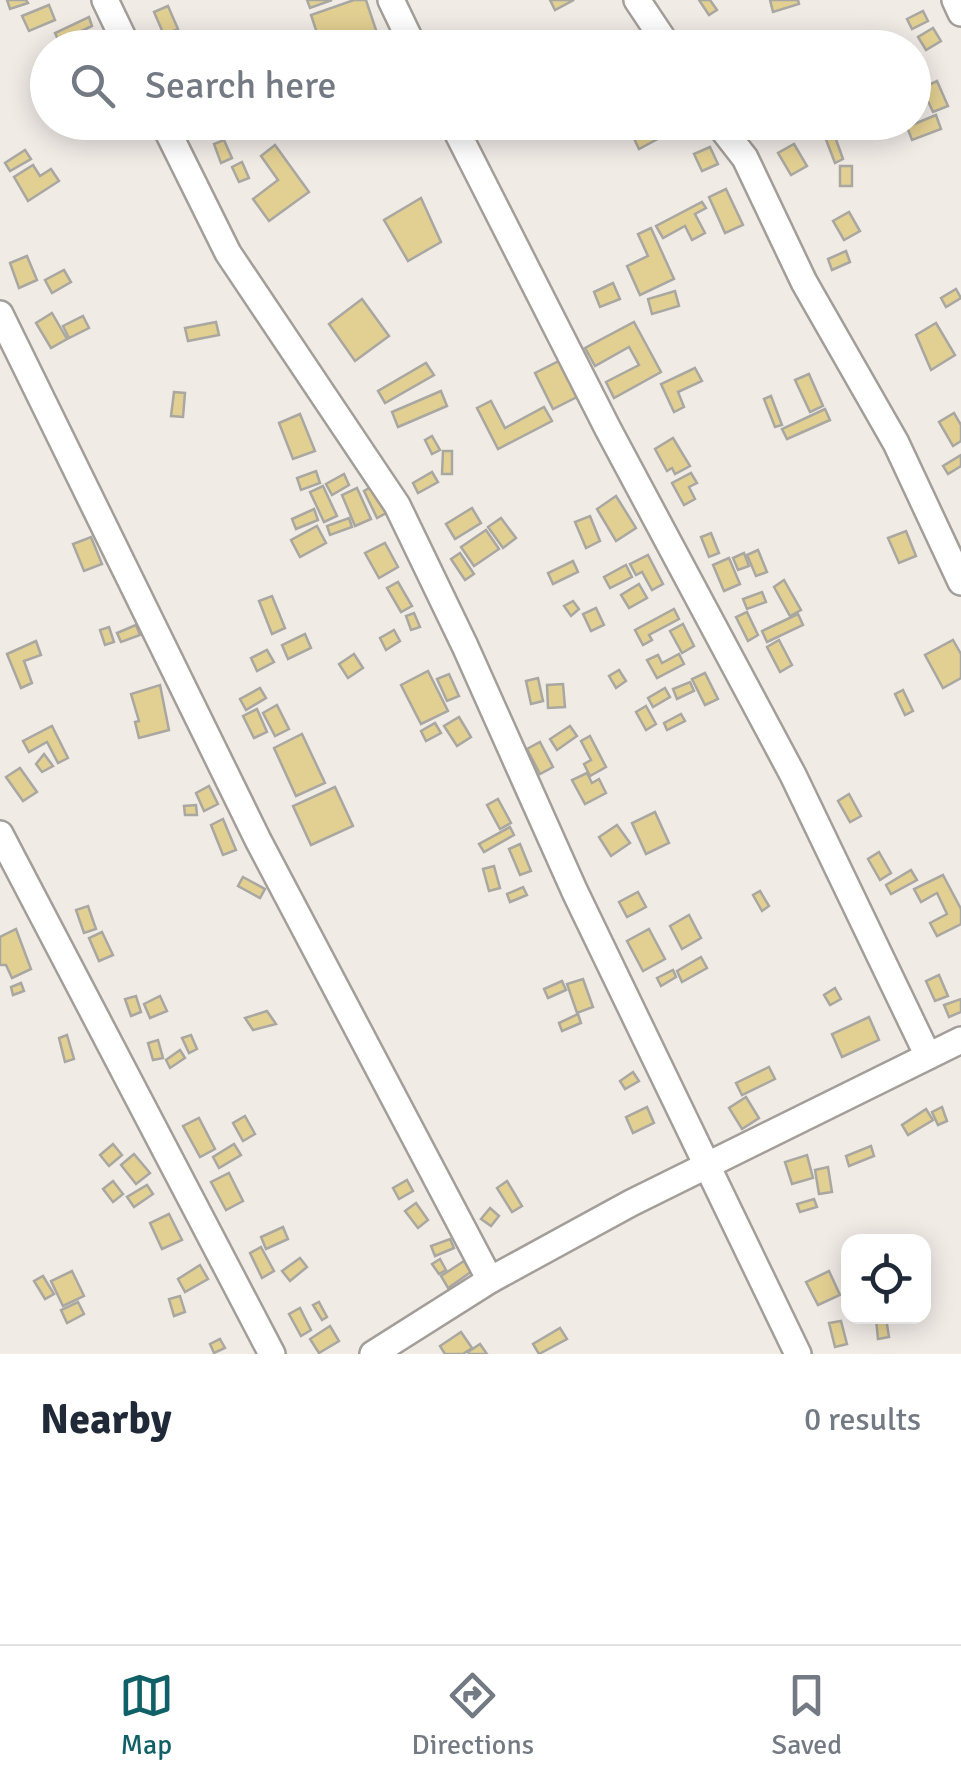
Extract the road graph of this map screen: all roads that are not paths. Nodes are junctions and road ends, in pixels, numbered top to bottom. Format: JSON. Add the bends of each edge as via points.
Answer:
{"nodes":[{"id":1,"x":105,"y":0,"type":"edge"},
{"id":2,"x":391,"y":0,"type":"edge"},
{"id":3,"x":638,"y":0,"type":"edge"},
{"id":4,"x":955,"y":0,"type":"edge"},
{"id":5,"x":961,"y":14,"type":"edge"},
{"id":6,"x":119,"y":30,"type":"edge"},
{"id":7,"x":405,"y":30,"type":"edge"},
{"id":8,"x":657,"y":30,"type":"edge"},
{"id":9,"x":172,"y":140,"type":"edge"},
{"id":10,"x":461,"y":140,"type":"edge"},
{"id":11,"x":731,"y":140,"type":"edge"},
{"id":12,"x":0,"y":314,"type":"edge"},
{"id":13,"x":961,"y":582,"type":"edge"},
{"id":14,"x":0,"y":834,"type":"edge"},
{"id":15,"x":961,"y":1040,"type":"edge"},
{"id":16,"x":928,"y":1056,"type":"junction"},
{"id":17,"x":709,"y":1165,"type":"junction"},
{"id":18,"x":490,"y":1280,"type":"junction"},
{"id":19,"x":272,"y":1354,"type":"edge"},
{"id":20,"x":373,"y":1354,"type":"edge"},
{"id":21,"x":798,"y":1354,"type":"edge"}],
"edges":[{"from":1,"to":6,"type":"street"},
{"from":2,"to":7,"type":"street"},
{"from":3,"to":8,"type":"street"},
{"from":4,"to":5,"type":"street"},
{"from":9,"to":17,"type":"street","via":[[228,252],[397,505]]},
{"from":10,"to":16,"type":"street","via":[[793,775]]},
{"from":11,"to":13,"type":"street","via":[[896,443]]},
{"from":12,"to":18,"type":"street","via":[[258,840]]},
{"from":14,"to":19,"type":"street"},
{"from":15,"to":16,"type":"street"},
{"from":16,"to":17,"type":"street"},
{"from":17,"to":18,"type":"street"},
{"from":17,"to":21,"type":"street"},
{"from":18,"to":20,"type":"street"}]}
